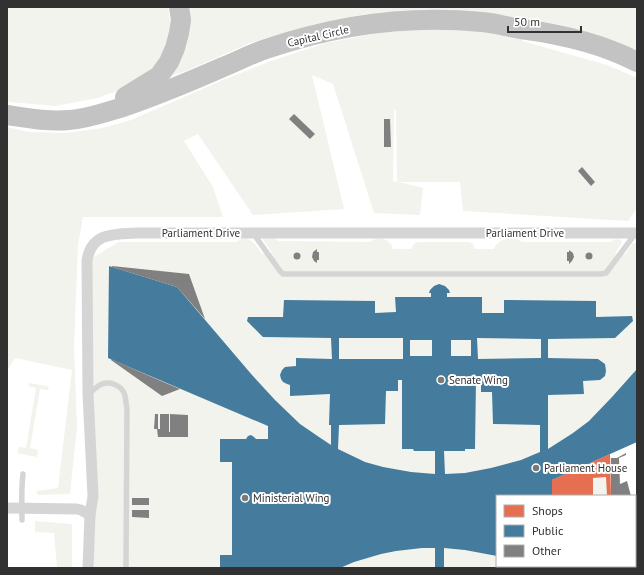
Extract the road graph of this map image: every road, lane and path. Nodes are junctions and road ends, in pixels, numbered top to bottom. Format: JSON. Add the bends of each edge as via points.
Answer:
{"nodes":[{"id":1,"x":180,"y":7,"type":"edge"},
{"id":2,"x":637,"y":62,"type":"edge"},
{"id":3,"x":99,"y":114,"type":"junction"},
{"id":4,"x":7,"y":115,"type":"edge"},
{"id":5,"x":253,"y":233,"type":"junction"},
{"id":6,"x":636,"y":233,"type":"edge"},
{"id":7,"x":88,"y":394,"type":"junction"},
{"id":8,"x":23,"y":474,"type":"dead end"},
{"id":9,"x":7,"y":508,"type":"edge"},
{"id":10,"x":22,"y":514,"type":"junction"},
{"id":11,"x":90,"y":515,"type":"junction"},
{"id":12,"x":88,"y":568,"type":"edge"},
{"id":13,"x":126,"y":568,"type":"edge"}],
"edges":[{"from":1,"to":3,"type":"highway","via":[[181,20],[175,48],[159,76]]},
{"from":2,"to":3,"type":"highway","name":"Capital Circle","via":[[574,39],[484,22],[391,22],[332,31],[268,48],[179,86]]},
{"from":3,"to":4,"type":"highway","name":"Capital Circle","via":[[69,120],[35,120]]},
{"from":5,"to":6,"type":"street","name":"Parliament Drive"},
{"from":5,"to":6,"type":"lane","via":[[284,274],[598,275],[608,271]]},
{"from":5,"to":7,"type":"street","name":"Parliament Drive","via":[[113,234],[97,242],[91,249],[87,261]]},
{"from":7,"to":11,"type":"street","name":"Parliament Drive","via":[[93,484]]},
{"from":7,"to":13,"type":"lane","via":[[101,385],[110,383],[120,387],[125,395]]},
{"from":8,"to":10,"type":"lane"},
{"from":9,"to":10,"type":"street"},
{"from":10,"to":11,"type":"street","via":[[81,510]]},
{"from":11,"to":12,"type":"street","name":"Parliament Drive"}]}
